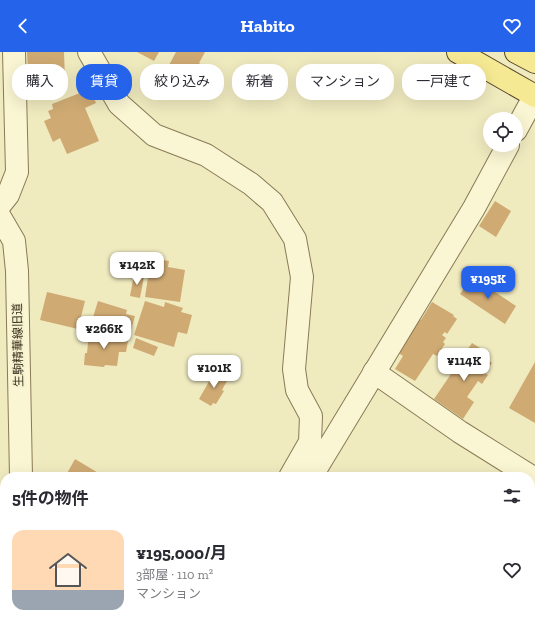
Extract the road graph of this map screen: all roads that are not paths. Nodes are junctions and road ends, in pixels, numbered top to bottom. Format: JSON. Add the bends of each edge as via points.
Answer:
{"nodes":[{"id":1,"x":14,"y":52,"type":"edge"},
{"id":2,"x":89,"y":52,"type":"edge"},
{"id":3,"x":458,"y":52,"type":"edge"},
{"id":4,"x":516,"y":52,"type":"edge"},
{"id":5,"x":535,"y":62,"type":"edge"},
{"id":6,"x":535,"y":96,"type":"edge"},
{"id":7,"x":523,"y":117,"type":"edge"},
{"id":8,"x":504,"y":152,"type":"edge"},
{"id":9,"x":0,"y":205,"type":"edge"},
{"id":10,"x":0,"y":216,"type":"edge"},
{"id":11,"x":374,"y":372,"type":"junction"},
{"id":12,"x":21,"y":472,"type":"edge"},
{"id":13,"x":293,"y":472,"type":"edge"},
{"id":14,"x":313,"y":472,"type":"edge"},
{"id":15,"x":524,"y":472,"type":"edge"}],
"edges":[{"from":1,"to":9,"type":"street","via":[[17,172],[8,195]]},
{"from":2,"to":13,"type":"street","via":[[119,104],[154,135],[206,155],[251,184],[272,202],[295,239],[302,277],[294,369],[297,390],[311,416],[310,442]]},
{"from":3,"to":6,"type":"main road"},
{"from":4,"to":5,"type":"main road"},
{"from":6,"to":7,"type":"street"},
{"from":8,"to":11,"type":"street","via":[[474,208]]},
{"from":10,"to":12,"type":"street","name":"生駒精華線旧道","via":[[14,241],[16,263]]},
{"from":11,"to":14,"type":"street"},
{"from":11,"to":15,"type":"street","via":[[460,432]]}]}
